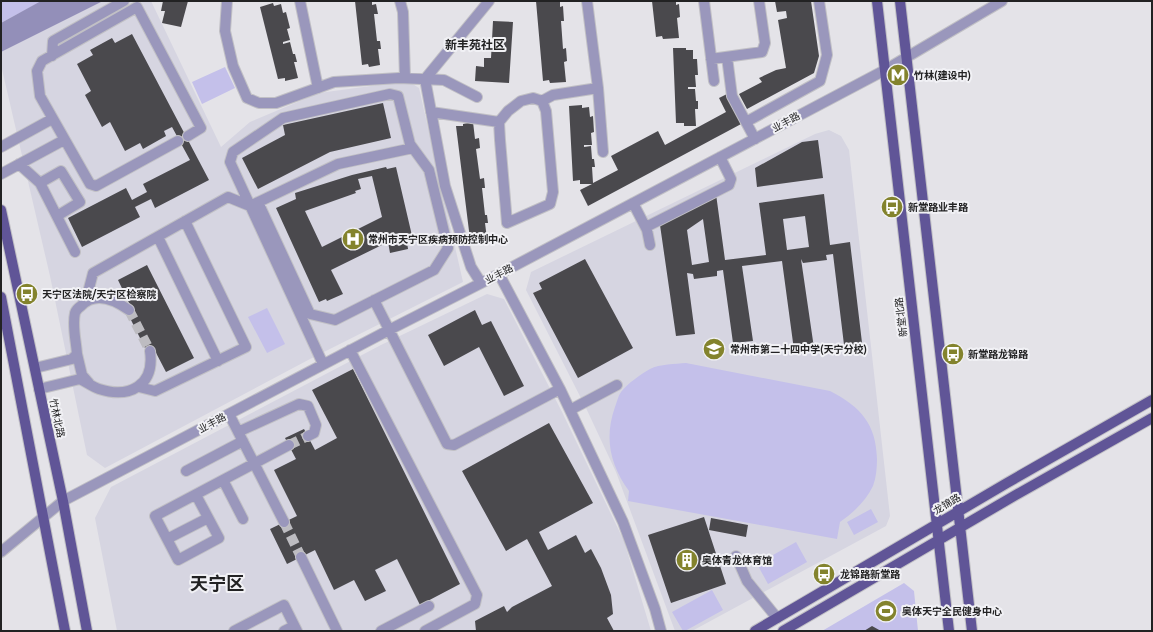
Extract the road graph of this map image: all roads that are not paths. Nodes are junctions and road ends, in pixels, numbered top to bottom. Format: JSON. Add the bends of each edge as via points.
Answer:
{"nodes":[{"id":1,"x":124,"y":1,"type":"edge"},
{"id":2,"x":227,"y":1,"type":"edge"},
{"id":3,"x":300,"y":1,"type":"edge"},
{"id":4,"x":400,"y":1,"type":"edge"},
{"id":5,"x":489,"y":1,"type":"edge"},
{"id":6,"x":587,"y":1,"type":"edge"},
{"id":7,"x":704,"y":1,"type":"edge"},
{"id":8,"x":759,"y":1,"type":"edge"},
{"id":9,"x":819,"y":1,"type":"edge"},
{"id":10,"x":877,"y":1,"type":"edge"},
{"id":11,"x":900,"y":1,"type":"edge"},
{"id":12,"x":1002,"y":1,"type":"edge"},
{"id":13,"x":136,"y":4,"type":"edge"},
{"id":14,"x":52,"y":56,"type":"junction"},
{"id":15,"x":727,"y":57,"type":"junction"},
{"id":16,"x":907,"y":57,"type":"junction"},
{"id":17,"x":711,"y":59,"type":"junction"},
{"id":18,"x":885,"y":70,"type":"junction"},
{"id":19,"x":404,"y":78,"type":"junction"},
{"id":20,"x":425,"y":79,"type":"junction"},
{"id":21,"x":714,"y":81,"type":"dead end"},
{"id":22,"x":318,"y":88,"type":"junction"},
{"id":23,"x":598,"y":88,"type":"junction"},
{"id":24,"x":477,"y":96,"type":"dead end"},
{"id":25,"x":542,"y":102,"type":"junction"},
{"id":26,"x":431,"y":112,"type":"junction"},
{"id":27,"x":52,"y":119,"type":"junction"},
{"id":28,"x":499,"y":122,"type":"junction"},
{"id":29,"x":746,"y":122,"type":"junction"},
{"id":30,"x":188,"y":136,"type":"dead end"},
{"id":31,"x":755,"y":139,"type":"junction"},
{"id":32,"x":64,"y":140,"type":"junction"},
{"id":33,"x":178,"y":141,"type":"dead end"},
{"id":34,"x":1,"y":147,"type":"edge"},
{"id":35,"x":413,"y":148,"type":"junction"},
{"id":36,"x":603,"y":152,"type":"dead end"},
{"id":37,"x":720,"y":157,"type":"junction"},
{"id":38,"x":19,"y":164,"type":"junction"},
{"id":39,"x":1,"y":174,"type":"edge"},
{"id":40,"x":40,"y":183,"type":"junction"},
{"id":41,"x":633,"y":203,"type":"junction"},
{"id":42,"x":254,"y":204,"type":"junction"},
{"id":43,"x":1,"y":210,"type":"edge"},
{"id":44,"x":57,"y":216,"type":"junction"},
{"id":45,"x":185,"y":221,"type":"junction"},
{"id":46,"x":646,"y":228,"type":"junction"},
{"id":47,"x":158,"y":237,"type":"junction"},
{"id":48,"x":650,"y":245,"type":"dead end"},
{"id":49,"x":75,"y":252,"type":"dead end"},
{"id":50,"x":499,"y":274,"type":"junction"},
{"id":51,"x":481,"y":283,"type":"junction"},
{"id":52,"x":1,"y":297,"type":"edge"},
{"id":53,"x":86,"y":300,"type":"junction"},
{"id":54,"x":374,"y":300,"type":"junction"},
{"id":55,"x":129,"y":310,"type":"tunnel mouth"},
{"id":56,"x":388,"y":330,"type":"junction"},
{"id":57,"x":350,"y":350,"type":"junction"},
{"id":58,"x":150,"y":351,"type":"tunnel mouth"},
{"id":59,"x":77,"y":354,"type":"junction"},
{"id":60,"x":218,"y":361,"type":"junction"},
{"id":61,"x":323,"y":364,"type":"junction"},
{"id":62,"x":35,"y":368,"type":"junction"},
{"id":63,"x":90,"y":385,"type":"junction"},
{"id":64,"x":617,"y":385,"type":"dead end"},
{"id":65,"x":139,"y":387,"type":"junction"},
{"id":66,"x":39,"y":389,"type":"junction"},
{"id":67,"x":560,"y":389,"type":"junction"},
{"id":68,"x":1152,"y":400,"type":"edge"},
{"id":69,"x":570,"y":410,"type":"junction"},
{"id":70,"x":229,"y":414,"type":"junction"},
{"id":71,"x":1152,"y":418,"type":"edge"},
{"id":72,"x":308,"y":436,"type":"tunnel mouth"},
{"id":73,"x":241,"y":437,"type":"junction"},
{"id":74,"x":289,"y":445,"type":"tunnel mouth"},
{"id":75,"x":254,"y":464,"type":"junction"},
{"id":76,"x":186,"y":471,"type":"dead end"},
{"id":77,"x":224,"y":480,"type":"junction"},
{"id":78,"x":196,"y":495,"type":"junction"},
{"id":79,"x":63,"y":501,"type":"junction"},
{"id":80,"x":959,"y":511,"type":"junction"},
{"id":81,"x":43,"y":516,"type":"junction"},
{"id":82,"x":208,"y":518,"type":"junction"},
{"id":83,"x":243,"y":519,"type":"dead end"},
{"id":84,"x":284,"y":522,"type":"tunnel mouth"},
{"id":85,"x":938,"y":523,"type":"junction"},
{"id":86,"x":960,"y":528,"type":"junction"},
{"id":87,"x":167,"y":539,"type":"junction"},
{"id":88,"x":939,"y":540,"type":"junction"},
{"id":89,"x":1,"y":552,"type":"edge"},
{"id":90,"x":736,"y":556,"type":"dead end"},
{"id":91,"x":300,"y":557,"type":"tunnel mouth"},
{"id":92,"x":429,"y":606,"type":"dead end"},
{"id":93,"x":777,"y":618,"type":"junction"},
{"id":94,"x":295,"y":628,"type":"edge"},
{"id":95,"x":335,"y":630,"type":"edge"},
{"id":96,"x":65,"y":631,"type":"edge"},
{"id":97,"x":87,"y":631,"type":"edge"},
{"id":98,"x":234,"y":631,"type":"edge"},
{"id":99,"x":284,"y":631,"type":"edge"},
{"id":100,"x":381,"y":631,"type":"edge"},
{"id":101,"x":425,"y":631,"type":"edge"},
{"id":102,"x":661,"y":631,"type":"edge"},
{"id":103,"x":755,"y":631,"type":"edge"},
{"id":104,"x":783,"y":631,"type":"edge"},
{"id":105,"x":949,"y":631,"type":"edge"},
{"id":106,"x":972,"y":631,"type":"edge"}],
"edges":[{"from":1,"to":14,"type":"street","via":[[53,41]]},
{"from":2,"to":22,"type":"street","via":[[225,31],[233,66],[247,98],[259,103],[276,103]]},
{"from":3,"to":22,"type":"street"},
{"from":4,"to":19,"type":"street","via":[[403,12]]},
{"from":5,"to":20,"type":"street"},
{"from":6,"to":23,"type":"street"},
{"from":7,"to":17,"type":"street"},
{"from":8,"to":15,"type":"street","via":[[765,43],[762,52]]},
{"from":9,"to":29,"type":"street","via":[[827,54],[820,81]]},
{"from":10,"to":18,"type":"main road","name":"新堂北路"},
{"from":11,"to":16,"type":"main road"},
{"from":12,"to":16,"type":"street","name":"业丰路"},
{"from":13,"to":14,"type":"street"},
{"from":13,"to":30,"type":"street","via":[[201,128]]},
{"from":14,"to":27,"type":"street","via":[[42,61],[37,71],[40,96]]},
{"from":15,"to":17,"type":"street"},
{"from":15,"to":29,"type":"street","via":[[732,96]]},
{"from":16,"to":18,"type":"street","name":"业丰路"},
{"from":16,"to":80,"type":"main road"},
{"from":17,"to":21,"type":"street"},
{"from":18,"to":31,"type":"street","name":"业丰路"},
{"from":18,"to":85,"type":"main road","name":"新堂北路"},
{"from":19,"to":20,"type":"street"},
{"from":19,"to":22,"type":"street","via":[[334,82]]},
{"from":20,"to":24,"type":"street","via":[[444,80]]},
{"from":20,"to":26,"type":"street"},
{"from":23,"to":25,"type":"street","via":[[553,95]]},
{"from":23,"to":36,"type":"street"},
{"from":25,"to":28,"type":"street","via":[[533,98],[521,101]]},
{"from":25,"to":28,"type":"street","via":[[546,111],[553,192],[550,204],[508,223]]},
{"from":26,"to":28,"type":"street"},
{"from":26,"to":51,"type":"street","via":[[445,186],[471,267]]},
{"from":27,"to":32,"type":"street"},
{"from":27,"to":34,"type":"street"},
{"from":29,"to":31,"type":"street"},
{"from":31,"to":37,"type":"street","name":"业丰路"},
{"from":32,"to":33,"type":"street","via":[[90,184],[96,186]]},
{"from":32,"to":38,"type":"street"},
{"from":35,"to":42,"type":"street","via":[[338,164]]},
{"from":35,"to":42,"type":"street","via":[[398,96],[390,94],[283,118],[232,152],[230,162]]},
{"from":35,"to":54,"type":"street","via":[[430,170],[448,248],[434,270]]},
{"from":37,"to":41,"type":"street","name":"业丰路"},
{"from":37,"to":46,"type":"street","via":[[731,179],[729,185]]},
{"from":38,"to":39,"type":"street"},
{"from":38,"to":40,"type":"street"},
{"from":40,"to":44,"type":"street"},
{"from":40,"to":44,"type":"street","via":[[61,171],[80,202]]},
{"from":41,"to":46,"type":"street"},
{"from":41,"to":50,"type":"street","name":"业丰路"},
{"from":42,"to":45,"type":"street","via":[[228,197]]},
{"from":42,"to":54,"type":"street","via":[[310,314],[335,320]]},
{"from":42,"to":61,"type":"street"},
{"from":43,"to":62,"type":"main road","name":"竹林北路"},
{"from":44,"to":49,"type":"street"},
{"from":45,"to":47,"type":"street"},
{"from":45,"to":60,"type":"street","via":[[246,347]]},
{"from":46,"to":48,"type":"street"},
{"from":47,"to":53,"type":"street","via":[[93,273]]},
{"from":47,"to":60,"type":"street"},
{"from":50,"to":51,"type":"street","name":"业丰路"},
{"from":50,"to":67,"type":"street"},
{"from":51,"to":56,"type":"street","name":"业丰路"},
{"from":52,"to":81,"type":"main road"},
{"from":53,"to":55,"type":"street","via":[[101,298],[117,302]]},
{"from":53,"to":59,"type":"street","via":[[75,311],[73,325]]},
{"from":54,"to":56,"type":"street"},
{"from":56,"to":57,"type":"street","name":"业丰路"},
{"from":56,"to":67,"type":"street","via":[[447,444],[454,445]]},
{"from":57,"to":61,"type":"street","name":"业丰路"},
{"from":57,"to":101,"type":"street","via":[[477,596],[475,604]]},
{"from":58,"to":65,"type":"street","via":[[149,375]]},
{"from":59,"to":62,"type":"street","via":[[72,359]]},
{"from":59,"to":63,"type":"street","via":[[82,375]]},
{"from":60,"to":65,"type":"street","via":[[155,391]]},
{"from":61,"to":70,"type":"street","name":"业丰路"},
{"from":62,"to":66,"type":"main road","name":"竹林北路"},
{"from":63,"to":65,"type":"street","via":[[121,393]]},
{"from":63,"to":66,"type":"street","via":[[80,379]]},
{"from":64,"to":69,"type":"street"},
{"from":66,"to":79,"type":"main road","name":"竹林北路"},
{"from":67,"to":69,"type":"street"},
{"from":68,"to":80,"type":"main road","name":"龙锦路"},
{"from":69,"to":102,"type":"street","via":[[623,522]]},
{"from":70,"to":73,"type":"street"},
{"from":70,"to":79,"type":"street","name":"业丰路"},
{"from":71,"to":86,"type":"main road"},
{"from":72,"to":73,"type":"street","via":[[314,433],[316,425],[308,406],[299,404]]},
{"from":73,"to":75,"type":"street"},
{"from":73,"to":76,"type":"street"},
{"from":74,"to":75,"type":"street"},
{"from":75,"to":77,"type":"street"},
{"from":75,"to":84,"type":"street"},
{"from":77,"to":78,"type":"street"},
{"from":77,"to":83,"type":"street"},
{"from":78,"to":82,"type":"street"},
{"from":78,"to":87,"type":"street","via":[[155,516]]},
{"from":79,"to":81,"type":"street","name":"业丰路"},
{"from":79,"to":97,"type":"main road","name":"竹林北路"},
{"from":80,"to":85,"type":"main road","name":"龙锦路"},
{"from":80,"to":86,"type":"main road"},
{"from":81,"to":89,"type":"street","name":"业丰路"},
{"from":81,"to":96,"type":"main road"},
{"from":82,"to":87,"type":"street"},
{"from":82,"to":87,"type":"street","via":[[218,538],[178,560]]},
{"from":85,"to":88,"type":"main road","name":"新堂北路"},
{"from":85,"to":93,"type":"main road","name":"龙锦路"},
{"from":86,"to":88,"type":"main road"},
{"from":86,"to":106,"type":"main road"},
{"from":88,"to":104,"type":"main road"},
{"from":88,"to":105,"type":"main road","name":"新堂北路"},
{"from":90,"to":93,"type":"street","via":[[747,581]]},
{"from":91,"to":95,"type":"street"},
{"from":92,"to":100,"type":"street"},
{"from":93,"to":103,"type":"main road","name":"龙锦路"},
{"from":94,"to":98,"type":"street","via":[[284,605]]},
{"from":94,"to":99,"type":"street"}]}
